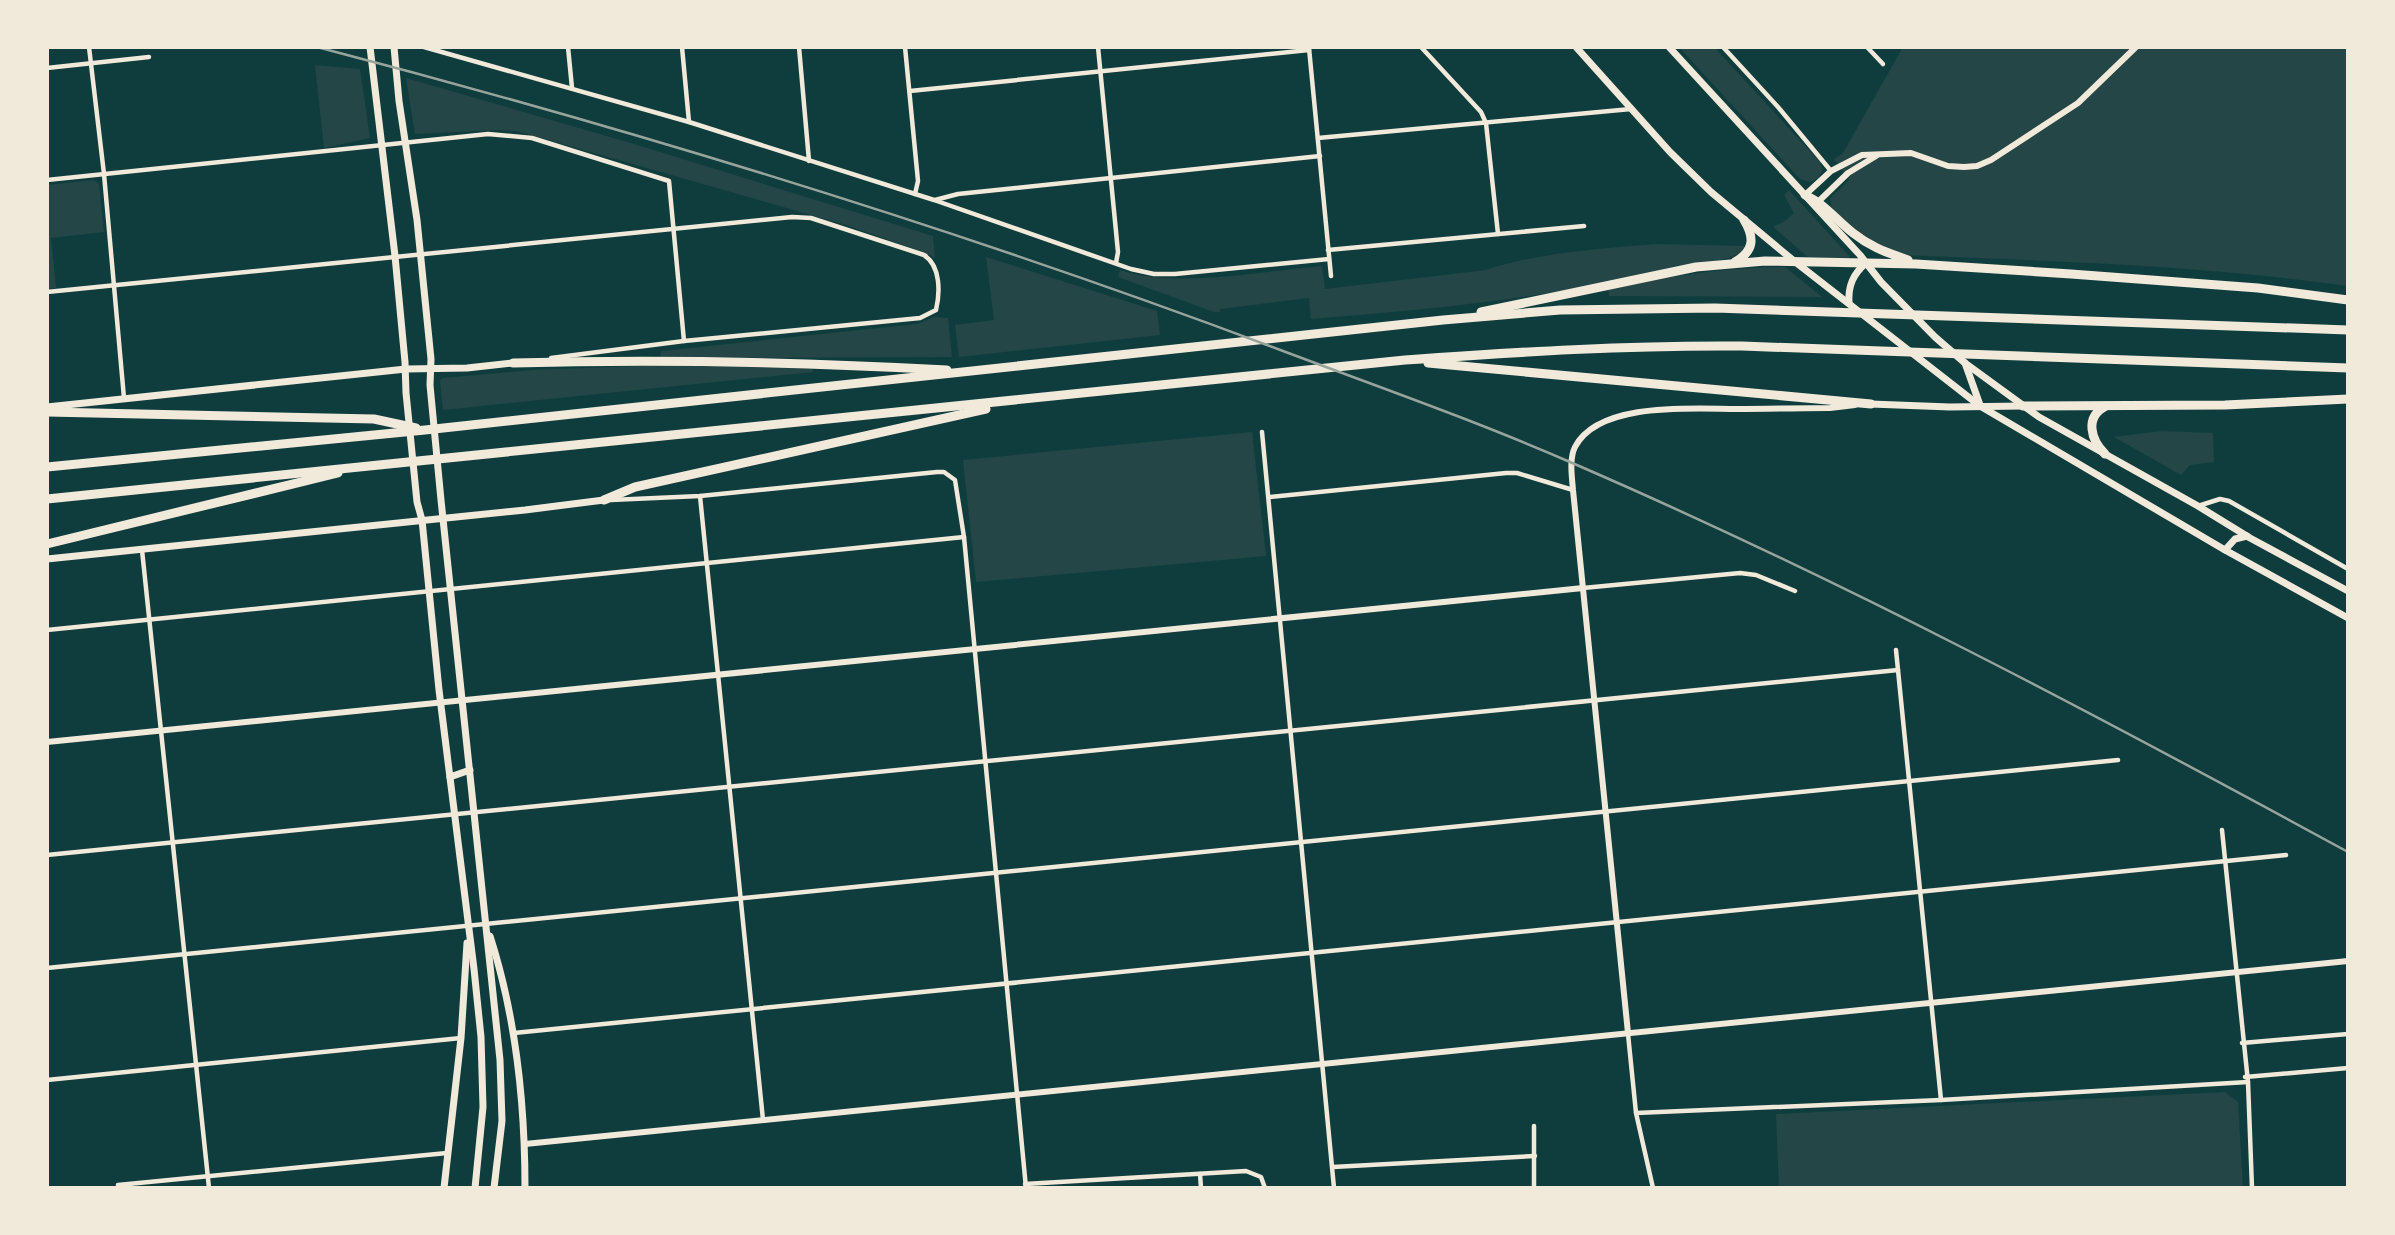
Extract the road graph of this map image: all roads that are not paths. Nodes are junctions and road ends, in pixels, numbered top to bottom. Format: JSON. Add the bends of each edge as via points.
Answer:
{"nodes":[{"id":1,"x":89,"y":47,"type":"edge"},
{"id":2,"x":370,"y":47,"type":"edge"},
{"id":3,"x":394,"y":47,"type":"edge"},
{"id":4,"x":424,"y":47,"type":"edge"},
{"id":5,"x":456,"y":47,"type":"edge"},
{"id":6,"x":568,"y":47,"type":"edge"},
{"id":7,"x":682,"y":47,"type":"edge"},
{"id":8,"x":799,"y":47,"type":"edge"},
{"id":9,"x":905,"y":47,"type":"edge"},
{"id":10,"x":1098,"y":47,"type":"edge"},
{"id":11,"x":1421,"y":47,"type":"edge"},
{"id":12,"x":1576,"y":47,"type":"edge"},
{"id":13,"x":1669,"y":47,"type":"edge"},
{"id":14,"x":1723,"y":47,"type":"edge"},
{"id":15,"x":1867,"y":47,"type":"edge"},
{"id":16,"x":2136,"y":47,"type":"edge"},
{"id":17,"x":1309,"y":49,"type":"edge"},
{"id":18,"x":457,"y":55,"type":"junction"},
{"id":19,"x":149,"y":57,"type":"dead end"},
{"id":20,"x":91,"y":63,"type":"junction"},
{"id":21,"x":1883,"y":64,"type":"dead end"},
{"id":22,"x":47,"y":68,"type":"edge"},
{"id":23,"x":1100,"y":72,"type":"junction"},
{"id":24,"x":572,"y":89,"type":"junction"},
{"id":25,"x":910,"y":91,"type":"junction"},
{"id":26,"x":1631,"y":109,"type":"junction"},
{"id":27,"x":690,"y":122,"type":"junction"},
{"id":28,"x":1486,"y":123,"type":"junction"},
{"id":29,"x":1318,"y":138,"type":"junction"},
{"id":30,"x":406,"y":143,"type":"junction"},
{"id":31,"x":382,"y":146,"type":"junction"},
{"id":32,"x":1877,"y":155,"type":"junction"},
{"id":33,"x":1320,"y":156,"type":"junction"},
{"id":34,"x":809,"y":161,"type":"junction"},
{"id":35,"x":1831,"y":171,"type":"junction"},
{"id":36,"x":104,"y":174,"type":"junction"},
{"id":37,"x":1111,"y":177,"type":"junction"},
{"id":38,"x":47,"y":180,"type":"edge"},
{"id":39,"x":915,"y":194,"type":"junction"},
{"id":40,"x":1805,"y":195,"type":"junction"},
{"id":41,"x":934,"y":200,"type":"junction"},
{"id":42,"x":1819,"y":201,"type":"junction"},
{"id":43,"x":1744,"y":220,"type":"junction"},
{"id":44,"x":1584,"y":226,"type":"dead end"},
{"id":45,"x":673,"y":229,"type":"junction"},
{"id":46,"x":1498,"y":234,"type":"junction"},
{"id":47,"x":1328,"y":250,"type":"junction"},
{"id":48,"x":420,"y":254,"type":"junction"},
{"id":49,"x":395,"y":256,"type":"junction"},
{"id":50,"x":1329,"y":259,"type":"junction"},
{"id":51,"x":1794,"y":261,"type":"junction"},
{"id":52,"x":1116,"y":263,"type":"junction"},
{"id":53,"x":1732,"y":263,"type":"junction"},
{"id":54,"x":1866,"y":263,"type":"junction"},
{"id":55,"x":1916,"y":264,"type":"junction"},
{"id":56,"x":1331,"y":276,"type":"dead end"},
{"id":57,"x":114,"y":286,"type":"junction"},
{"id":58,"x":47,"y":292,"type":"edge"},
{"id":59,"x":2348,"y":300,"type":"edge"},
{"id":60,"x":1850,"y":303,"type":"junction"},
{"id":61,"x":1443,"y":320,"type":"junction"},
{"id":62,"x":2348,"y":330,"type":"edge"},
{"id":63,"x":684,"y":341,"type":"junction"},
{"id":64,"x":1405,"y":360,"type":"junction"},
{"id":65,"x":513,"y":363,"type":"junction"},
{"id":66,"x":1965,"y":363,"type":"junction"},
{"id":67,"x":2348,"y":366,"type":"edge"},
{"id":68,"x":431,"y":368,"type":"junction"},
{"id":69,"x":406,"y":369,"type":"junction"},
{"id":70,"x":973,"y":371,"type":"junction"},
{"id":71,"x":124,"y":398,"type":"junction"},
{"id":72,"x":2348,"y":399,"type":"edge"},
{"id":73,"x":1022,"y":400,"type":"junction"},
{"id":74,"x":1871,"y":404,"type":"junction"},
{"id":75,"x":2111,"y":405,"type":"junction"},
{"id":76,"x":1980,"y":406,"type":"junction"},
{"id":77,"x":2023,"y":406,"type":"junction"},
{"id":78,"x":47,"y":409,"type":"edge"},
{"id":79,"x":425,"y":430,"type":"junction"},
{"id":80,"x":1262,"y":432,"type":"dead end"},
{"id":81,"x":2105,"y":454,"type":"junction"},
{"id":82,"x":372,"y":465,"type":"junction"},
{"id":83,"x":47,"y":467,"type":"edge"},
{"id":84,"x":1573,"y":490,"type":"junction"},
{"id":85,"x":700,"y":496,"type":"junction"},
{"id":86,"x":1269,"y":496,"type":"junction"},
{"id":87,"x":47,"y":499,"type":"edge"},
{"id":88,"x":604,"y":500,"type":"junction"},
{"id":89,"x":2198,"y":506,"type":"junction"},
{"id":90,"x":443,"y":518,"type":"junction"},
{"id":91,"x":422,"y":520,"type":"junction"},
{"id":92,"x":2247,"y":536,"type":"junction"},
{"id":93,"x":964,"y":537,"type":"junction"},
{"id":94,"x":47,"y":544,"type":"edge"},
{"id":95,"x":142,"y":550,"type":"junction"},
{"id":96,"x":2225,"y":550,"type":"junction"},
{"id":97,"x":47,"y":559,"type":"edge"},
{"id":98,"x":707,"y":563,"type":"junction"},
{"id":99,"x":2348,"y":569,"type":"edge"},
{"id":100,"x":1583,"y":588,"type":"junction"},
{"id":101,"x":450,"y":589,"type":"junction"},
{"id":102,"x":429,"y":591,"type":"junction"},
{"id":103,"x":1795,"y":591,"type":"dead end"},
{"id":104,"x":2348,"y":591,"type":"edge"},
{"id":105,"x":1280,"y":618,"type":"junction"},
{"id":106,"x":2348,"y":618,"type":"edge"},
{"id":107,"x":149,"y":620,"type":"junction"},
{"id":108,"x":47,"y":630,"type":"edge"},
{"id":109,"x":974,"y":649,"type":"junction"},
{"id":110,"x":1896,"y":650,"type":"dead end"},
{"id":111,"x":1898,"y":670,"type":"junction"},
{"id":112,"x":718,"y":675,"type":"junction"},
{"id":113,"x":462,"y":701,"type":"junction"},
{"id":114,"x":1595,"y":701,"type":"junction"},
{"id":115,"x":440,"y":703,"type":"junction"},
{"id":116,"x":160,"y":731,"type":"junction"},
{"id":117,"x":1291,"y":731,"type":"junction"},
{"id":118,"x":47,"y":742,"type":"edge"},
{"id":119,"x":2118,"y":760,"type":"dead end"},
{"id":120,"x":985,"y":761,"type":"junction"},
{"id":121,"x":470,"y":770,"type":"junction"},
{"id":122,"x":450,"y":777,"type":"junction"},
{"id":123,"x":1909,"y":781,"type":"junction"},
{"id":124,"x":729,"y":786,"type":"junction"},
{"id":125,"x":1606,"y":811,"type":"junction"},
{"id":126,"x":474,"y":812,"type":"junction"},
{"id":127,"x":455,"y":813,"type":"junction"},
{"id":128,"x":2222,"y":831,"type":"dead end"},
{"id":129,"x":1302,"y":841,"type":"junction"},
{"id":130,"x":173,"y":843,"type":"junction"},
{"id":131,"x":47,"y":855,"type":"edge"},
{"id":132,"x":2286,"y":855,"type":"dead end"},
{"id":133,"x":2225,"y":861,"type":"junction"},
{"id":134,"x":995,"y":872,"type":"junction"},
{"id":135,"x":1921,"y":892,"type":"junction"},
{"id":136,"x":741,"y":897,"type":"junction"},
{"id":137,"x":1617,"y":922,"type":"junction"},
{"id":138,"x":486,"y":923,"type":"junction"},
{"id":139,"x":468,"y":925,"type":"junction"},
{"id":140,"x":1312,"y":953,"type":"junction"},
{"id":141,"x":184,"y":954,"type":"junction"},
{"id":142,"x":2348,"y":961,"type":"edge"},
{"id":143,"x":47,"y":968,"type":"edge"},
{"id":144,"x":2236,"y":972,"type":"junction"},
{"id":145,"x":1005,"y":982,"type":"junction"},
{"id":146,"x":1931,"y":1003,"type":"junction"},
{"id":147,"x":752,"y":1009,"type":"junction"},
{"id":148,"x":514,"y":1033,"type":"junction"},
{"id":149,"x":1628,"y":1033,"type":"junction"},
{"id":150,"x":2348,"y":1034,"type":"edge"},
{"id":151,"x":461,"y":1038,"type":"junction"},
{"id":152,"x":2242,"y":1043,"type":"junction"},
{"id":153,"x":1323,"y":1063,"type":"junction"},
{"id":154,"x":195,"y":1064,"type":"junction"},
{"id":155,"x":2348,"y":1068,"type":"edge"},
{"id":156,"x":2246,"y":1079,"type":"junction"},
{"id":157,"x":47,"y":1080,"type":"edge"},
{"id":158,"x":1018,"y":1093,"type":"junction"},
{"id":159,"x":1941,"y":1100,"type":"junction"},
{"id":160,"x":1636,"y":1113,"type":"junction"},
{"id":161,"x":763,"y":1120,"type":"junction"},
{"id":162,"x":1534,"y":1126,"type":"dead end"},
{"id":163,"x":525,"y":1144,"type":"junction"},
{"id":164,"x":447,"y":1153,"type":"junction"},
{"id":165,"x":1535,"y":1156,"type":"junction"},
{"id":166,"x":1332,"y":1167,"type":"junction"},
{"id":167,"x":1200,"y":1174,"type":"junction"},
{"id":168,"x":207,"y":1176,"type":"junction"},
{"id":169,"x":1135,"y":1178,"type":"junction"},
{"id":170,"x":118,"y":1185,"type":"dead end"},
{"id":171,"x":1025,"y":1186,"type":"edge"},
{"id":172,"x":209,"y":1188,"type":"edge"},
{"id":173,"x":444,"y":1188,"type":"edge"},
{"id":174,"x":475,"y":1188,"type":"edge"},
{"id":175,"x":494,"y":1188,"type":"edge"},
{"id":176,"x":525,"y":1188,"type":"edge"},
{"id":177,"x":1136,"y":1188,"type":"edge"},
{"id":178,"x":1201,"y":1188,"type":"edge"},
{"id":179,"x":1265,"y":1188,"type":"edge"},
{"id":180,"x":1334,"y":1188,"type":"edge"},
{"id":181,"x":1534,"y":1188,"type":"edge"},
{"id":182,"x":1653,"y":1188,"type":"edge"},
{"id":183,"x":2252,"y":1188,"type":"edge"}],
"edges":[{"from":1,"to":20,"type":"street"},
{"from":2,"to":31,"type":"main road"},
{"from":3,"to":30,"type":"main road"},
{"from":4,"to":18,"type":"street"},
{"from":5,"to":18,"type":"street"},
{"from":6,"to":24,"type":"street"},
{"from":7,"to":27,"type":"street"},
{"from":8,"to":34,"type":"street"},
{"from":9,"to":25,"type":"street"},
{"from":10,"to":23,"type":"street"},
{"from":11,"to":28,"type":"street"},
{"from":12,"to":26,"type":"main road"},
{"from":13,"to":40,"type":"main road"},
{"from":14,"to":35,"type":"street"},
{"from":15,"to":21,"type":"street"},
{"from":16,"to":32,"type":"street","via":[[2078,103],[1977,166],[1948,166],[1911,153]]},
{"from":17,"to":23,"type":"street"},
{"from":17,"to":29,"type":"street"},
{"from":18,"to":24,"type":"street"},
{"from":19,"to":20,"type":"street"},
{"from":20,"to":22,"type":"street"},
{"from":20,"to":36,"type":"street"},
{"from":23,"to":25,"type":"street"},
{"from":23,"to":37,"type":"street"},
{"from":24,"to":27,"type":"street"},
{"from":25,"to":39,"type":"street","via":[[918,181]]},
{"from":26,"to":28,"type":"street"},
{"from":26,"to":43,"type":"main road","via":[[1702,184]]},
{"from":27,"to":34,"type":"street"},
{"from":28,"to":29,"type":"street"},
{"from":28,"to":46,"type":"street"},
{"from":29,"to":33,"type":"street"},
{"from":30,"to":31,"type":"street"},
{"from":30,"to":45,"type":"street","via":[[501,134],[532,138],[669,181]]},
{"from":30,"to":48,"type":"main road"},
{"from":31,"to":36,"type":"street"},
{"from":31,"to":49,"type":"main road"},
{"from":32,"to":35,"type":"street","via":[[1862,155]]},
{"from":32,"to":42,"type":"street","via":[[1848,173]]},
{"from":33,"to":37,"type":"street"},
{"from":33,"to":47,"type":"street"},
{"from":34,"to":39,"type":"street"},
{"from":35,"to":40,"type":"street"},
{"from":36,"to":38,"type":"street"},
{"from":36,"to":57,"type":"street"},
{"from":37,"to":41,"type":"street"},
{"from":37,"to":52,"type":"street"},
{"from":39,"to":41,"type":"street"},
{"from":40,"to":42,"type":"highway"},
{"from":40,"to":54,"type":"main road"},
{"from":41,"to":52,"type":"street"},
{"from":42,"to":55,"type":"highway","via":[[1871,246]]},
{"from":43,"to":51,"type":"main road"},
{"from":43,"to":53,"type":"highway","via":[[1751,230],[1749,248]]},
{"from":44,"to":46,"type":"street"},
{"from":45,"to":48,"type":"street"},
{"from":45,"to":63,"type":"street"},
{"from":45,"to":63,"type":"street","via":[[811,218],[925,255],[936,269],[939,298],[936,310],[920,318]]},
{"from":46,"to":47,"type":"street"},
{"from":47,"to":50,"type":"street"},
{"from":48,"to":49,"type":"street"},
{"from":48,"to":68,"type":"main road"},
{"from":49,"to":57,"type":"street"},
{"from":49,"to":69,"type":"main road"},
{"from":50,"to":52,"type":"street","via":[[1175,274],[1154,274]]},
{"from":50,"to":56,"type":"street"},
{"from":51,"to":53,"type":"highway"},
{"from":51,"to":54,"type":"highway"},
{"from":51,"to":60,"type":"main road"},
{"from":53,"to":61,"type":"highway"},
{"from":54,"to":55,"type":"highway"},
{"from":54,"to":60,"type":"main road","via":[[1852,279]]},
{"from":54,"to":66,"type":"main road"},
{"from":55,"to":59,"type":"highway","via":[[2258,288]]},
{"from":57,"to":58,"type":"street"},
{"from":57,"to":71,"type":"street"},
{"from":60,"to":76,"type":"main road"},
{"from":61,"to":62,"type":"highway","via":[[1560,310],[1715,308]]},
{"from":61,"to":70,"type":"highway"},
{"from":63,"to":65,"type":"street"},
{"from":64,"to":67,"type":"highway","via":[[1664,345]]},
{"from":64,"to":73,"type":"highway"},
{"from":64,"to":74,"type":"highway"},
{"from":65,"to":68,"type":"main road"},
{"from":65,"to":70,"type":"highway","via":[[833,364]]},
{"from":66,"to":76,"type":"main road"},
{"from":66,"to":77,"type":"main road"},
{"from":68,"to":69,"type":"main road"},
{"from":68,"to":90,"type":"main road"},
{"from":69,"to":71,"type":"main road"},
{"from":69,"to":91,"type":"main road"},
{"from":70,"to":79,"type":"highway"},
{"from":71,"to":78,"type":"main road"},
{"from":72,"to":75,"type":"highway"},
{"from":73,"to":82,"type":"highway"},
{"from":73,"to":88,"type":"highway","via":[[635,487]]},
{"from":74,"to":76,"type":"main road"},
{"from":74,"to":84,"type":"street","via":[[1666,410],[1618,418],[1587,433],[1575,447]]},
{"from":75,"to":77,"type":"highway"},
{"from":75,"to":81,"type":"highway","via":[[2098,411],[2092,424],[2092,436]]},
{"from":76,"to":77,"type":"main road"},
{"from":76,"to":96,"type":"main road"},
{"from":77,"to":81,"type":"main road"},
{"from":78,"to":79,"type":"highway","via":[[373,419]]},
{"from":79,"to":83,"type":"highway"},
{"from":80,"to":86,"type":"street"},
{"from":81,"to":89,"type":"main road"},
{"from":82,"to":87,"type":"highway"},
{"from":82,"to":94,"type":"highway"},
{"from":84,"to":86,"type":"street","via":[[1506,472]]},
{"from":84,"to":100,"type":"street"},
{"from":85,"to":88,"type":"street"},
{"from":85,"to":93,"type":"street","via":[[944,472],[957,488]]},
{"from":85,"to":98,"type":"street"},
{"from":86,"to":105,"type":"street"},
{"from":88,"to":90,"type":"main road"},
{"from":89,"to":92,"type":"main road"},
{"from":89,"to":99,"type":"street","via":[[2224,499]]},
{"from":90,"to":91,"type":"main road"},
{"from":90,"to":101,"type":"main road"},
{"from":91,"to":95,"type":"main road"},
{"from":91,"to":102,"type":"main road"},
{"from":92,"to":96,"type":"main road","via":[[2235,539]]},
{"from":92,"to":104,"type":"main road"},
{"from":93,"to":98,"type":"street"},
{"from":93,"to":109,"type":"street"},
{"from":95,"to":97,"type":"main road"},
{"from":95,"to":107,"type":"street"},
{"from":96,"to":106,"type":"main road"},
{"from":98,"to":101,"type":"street"},
{"from":98,"to":112,"type":"street"},
{"from":100,"to":103,"type":"street","via":[[1740,573]]},
{"from":100,"to":105,"type":"street"},
{"from":100,"to":114,"type":"street"},
{"from":101,"to":102,"type":"street"},
{"from":101,"to":113,"type":"main road"},
{"from":102,"to":107,"type":"street"},
{"from":102,"to":115,"type":"main road"},
{"from":105,"to":109,"type":"street"},
{"from":105,"to":117,"type":"street"},
{"from":107,"to":108,"type":"street"},
{"from":107,"to":116,"type":"street"},
{"from":109,"to":112,"type":"street"},
{"from":109,"to":120,"type":"street"},
{"from":110,"to":111,"type":"street"},
{"from":111,"to":114,"type":"street"},
{"from":111,"to":123,"type":"street"},
{"from":112,"to":113,"type":"street"},
{"from":112,"to":124,"type":"street"},
{"from":113,"to":115,"type":"street"},
{"from":113,"to":121,"type":"main road"},
{"from":114,"to":117,"type":"street"},
{"from":114,"to":125,"type":"street"},
{"from":115,"to":116,"type":"street"},
{"from":115,"to":122,"type":"main road"},
{"from":116,"to":118,"type":"street"},
{"from":116,"to":130,"type":"street"},
{"from":117,"to":120,"type":"street"},
{"from":117,"to":129,"type":"street"},
{"from":119,"to":123,"type":"street"},
{"from":120,"to":124,"type":"street"},
{"from":120,"to":134,"type":"street"},
{"from":121,"to":122,"type":"main road"},
{"from":121,"to":126,"type":"main road"},
{"from":122,"to":127,"type":"main road"},
{"from":123,"to":125,"type":"street"},
{"from":123,"to":135,"type":"street"},
{"from":124,"to":126,"type":"street"},
{"from":124,"to":136,"type":"street"},
{"from":125,"to":129,"type":"street"},
{"from":125,"to":137,"type":"street"},
{"from":126,"to":127,"type":"street"},
{"from":126,"to":138,"type":"main road"},
{"from":127,"to":130,"type":"street"},
{"from":127,"to":139,"type":"main road"},
{"from":128,"to":133,"type":"street"},
{"from":129,"to":134,"type":"street"},
{"from":129,"to":140,"type":"street"},
{"from":130,"to":131,"type":"street"},
{"from":130,"to":141,"type":"street"},
{"from":132,"to":133,"type":"street"},
{"from":133,"to":135,"type":"street"},
{"from":133,"to":144,"type":"street"},
{"from":134,"to":136,"type":"street"},
{"from":134,"to":145,"type":"street"},
{"from":135,"to":137,"type":"street"},
{"from":135,"to":146,"type":"street"},
{"from":136,"to":138,"type":"street"},
{"from":136,"to":147,"type":"street"},
{"from":137,"to":140,"type":"street"},
{"from":137,"to":149,"type":"street"},
{"from":138,"to":139,"type":"street"},
{"from":138,"to":148,"type":"main road"},
{"from":138,"to":175,"type":"main road","via":[[502,1092]]},
{"from":139,"to":141,"type":"street"},
{"from":139,"to":151,"type":"main road"},
{"from":139,"to":174,"type":"main road","via":[[483,1077]]},
{"from":140,"to":145,"type":"street"},
{"from":140,"to":153,"type":"street"},
{"from":141,"to":143,"type":"street"},
{"from":141,"to":154,"type":"street"},
{"from":142,"to":144,"type":"street"},
{"from":144,"to":146,"type":"street"},
{"from":144,"to":152,"type":"street"},
{"from":145,"to":147,"type":"street"},
{"from":145,"to":158,"type":"street"},
{"from":146,"to":149,"type":"street"},
{"from":146,"to":159,"type":"street"},
{"from":147,"to":148,"type":"street"},
{"from":147,"to":161,"type":"street"},
{"from":148,"to":163,"type":"main road"},
{"from":149,"to":153,"type":"street"},
{"from":149,"to":160,"type":"street"},
{"from":150,"to":152,"type":"street"},
{"from":151,"to":154,"type":"street"},
{"from":151,"to":164,"type":"main road"},
{"from":152,"to":156,"type":"street"},
{"from":153,"to":158,"type":"street"},
{"from":153,"to":166,"type":"street"},
{"from":154,"to":157,"type":"street"},
{"from":154,"to":168,"type":"street"},
{"from":155,"to":156,"type":"street"},
{"from":156,"to":159,"type":"street"},
{"from":156,"to":183,"type":"street"},
{"from":158,"to":161,"type":"street"},
{"from":158,"to":171,"type":"street"},
{"from":159,"to":160,"type":"street"},
{"from":160,"to":182,"type":"street"},
{"from":161,"to":163,"type":"street"},
{"from":162,"to":165,"type":"street"},
{"from":163,"to":176,"type":"main road"},
{"from":164,"to":168,"type":"street"},
{"from":164,"to":173,"type":"main road"},
{"from":165,"to":166,"type":"street"},
{"from":165,"to":181,"type":"street"},
{"from":166,"to":180,"type":"street"},
{"from":167,"to":169,"type":"street"},
{"from":167,"to":178,"type":"street"},
{"from":167,"to":179,"type":"street","via":[[1245,1171],[1258,1175]]},
{"from":168,"to":170,"type":"street"},
{"from":168,"to":172,"type":"street"},
{"from":169,"to":171,"type":"street"},
{"from":169,"to":177,"type":"street"}]}
